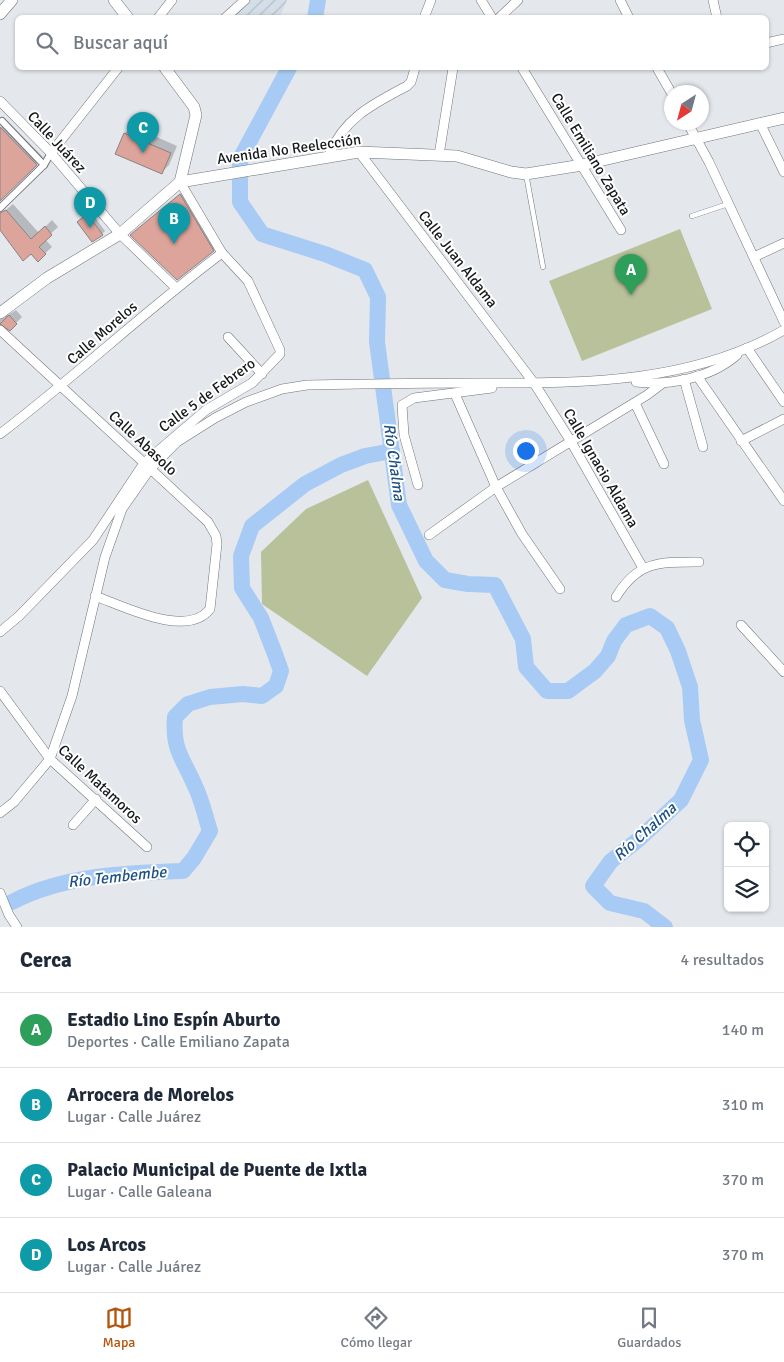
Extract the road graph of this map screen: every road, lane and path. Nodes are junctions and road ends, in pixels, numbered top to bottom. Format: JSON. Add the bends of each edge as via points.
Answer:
{"nodes":[{"id":1,"x":12,"y":0,"type":"edge"},
{"id":2,"x":114,"y":0,"type":"edge"},
{"id":3,"x":172,"y":0,"type":"edge"},
{"id":4,"x":245,"y":0,"type":"edge"},
{"id":5,"x":431,"y":0,"type":"edge"},
{"id":6,"x":481,"y":0,"type":"edge"},
{"id":7,"x":518,"y":0,"type":"edge"},
{"id":8,"x":620,"y":0,"type":"edge"},
{"id":9,"x":713,"y":0,"type":"edge"},
{"id":10,"x":0,"y":14,"type":"edge"},
{"id":11,"x":126,"y":15,"type":"edge"},
{"id":12,"x":160,"y":15,"type":"edge"},
{"id":13,"x":228,"y":15,"type":"edge"},
{"id":14,"x":425,"y":15,"type":"edge"},
{"id":15,"x":490,"y":15,"type":"edge"},
{"id":16,"x":502,"y":15,"type":"edge"},
{"id":17,"x":628,"y":15,"type":"edge"},
{"id":18,"x":716,"y":15,"type":"edge"},
{"id":19,"x":784,"y":39,"type":"edge"},
{"id":20,"x":769,"y":42,"type":"edge"},
{"id":21,"x":116,"y":70,"type":"edge"},
{"id":22,"x":167,"y":70,"type":"edge"},
{"id":23,"x":414,"y":70,"type":"edge"},
{"id":24,"x":452,"y":70,"type":"edge"},
{"id":25,"x":523,"y":70,"type":"edge"},
{"id":26,"x":658,"y":70,"type":"edge"},
{"id":27,"x":667,"y":85,"type":"edge"},
{"id":28,"x":0,"y":101,"type":"edge"},
{"id":29,"x":10,"y":112,"type":"junction"},
{"id":30,"x":784,"y":118,"type":"edge"},
{"id":31,"x":1,"y":122,"type":"edge"},
{"id":32,"x":760,"y":124,"type":"junction"},
{"id":33,"x":692,"y":130,"type":"edge"},
{"id":34,"x":696,"y":138,"type":"junction"},
{"id":35,"x":359,"y":152,"type":"junction"},
{"id":36,"x":51,"y":153,"type":"junction"},
{"id":37,"x":439,"y":155,"type":"junction"},
{"id":38,"x":323,"y":156,"type":"junction"},
{"id":39,"x":582,"y":165,"type":"junction"},
{"id":40,"x":44,"y":166,"type":"junction"},
{"id":41,"x":784,"y":172,"type":"edge"},
{"id":42,"x":526,"y":174,"type":"junction"},
{"id":43,"x":180,"y":182,"type":"junction"},
{"id":44,"x":728,"y":204,"type":"junction"},
{"id":45,"x":0,"y":208,"type":"edge"},
{"id":46,"x":692,"y":216,"type":"dead end"},
{"id":47,"x":621,"y":230,"type":"dead end"},
{"id":48,"x":120,"y":234,"type":"junction"},
{"id":49,"x":784,"y":243,"type":"edge"},
{"id":50,"x":222,"y":253,"type":"junction"},
{"id":51,"x":754,"y":257,"type":"junction"},
{"id":52,"x":543,"y":266,"type":"dead end"},
{"id":53,"x":176,"y":288,"type":"junction"},
{"id":54,"x":0,"y":313,"type":"edge"},
{"id":55,"x":784,"y":322,"type":"edge"},
{"id":56,"x":0,"y":330,"type":"edge"},
{"id":57,"x":784,"y":330,"type":"edge"},
{"id":58,"x":228,"y":337,"type":"dead end"},
{"id":59,"x":745,"y":349,"type":"junction"},
{"id":60,"x":262,"y":374,"type":"junction"},
{"id":61,"x":697,"y":376,"type":"junction"},
{"id":62,"x":624,"y":380,"type":"junction"},
{"id":63,"x":684,"y":380,"type":"junction"},
{"id":64,"x":514,"y":383,"type":"junction"},
{"id":65,"x":664,"y":383,"type":"junction"},
{"id":66,"x":534,"y":384,"type":"junction"},
{"id":67,"x":61,"y":387,"type":"junction"},
{"id":68,"x":455,"y":394,"type":"junction"},
{"id":69,"x":784,"y":402,"type":"edge"},
{"id":70,"x":635,"y":403,"type":"junction"},
{"id":71,"x":784,"y":419,"type":"edge"},
{"id":72,"x":0,"y":434,"type":"edge"},
{"id":73,"x":570,"y":440,"type":"junction"},
{"id":74,"x":741,"y":441,"type":"junction"},
{"id":75,"x":703,"y":447,"type":"dead end"},
{"id":76,"x":664,"y":464,"type":"dead end"},
{"id":77,"x":147,"y":466,"type":"junction"},
{"id":78,"x":418,"y":485,"type":"dead end"},
{"id":79,"x":496,"y":487,"type":"junction"},
{"id":80,"x":784,"y":501,"type":"edge"},
{"id":81,"x":119,"y":506,"type":"junction"},
{"id":82,"x":429,"y":535,"type":"dead end"},
{"id":83,"x":699,"y":562,"type":"dead end"},
{"id":84,"x":642,"y":568,"type":"junction"},
{"id":85,"x":560,"y":589,"type":"dead end"},
{"id":86,"x":95,"y":596,"type":"junction"},
{"id":87,"x":616,"y":597,"type":"dead end"},
{"id":88,"x":741,"y":625,"type":"dead end"},
{"id":89,"x":0,"y":632,"type":"edge"},
{"id":90,"x":784,"y":672,"type":"edge"},
{"id":91,"x":0,"y":691,"type":"edge"},
{"id":92,"x":50,"y":759,"type":"junction"},
{"id":93,"x":96,"y":799,"type":"junction"},
{"id":94,"x":0,"y":813,"type":"edge"},
{"id":95,"x":73,"y":825,"type":"dead end"},
{"id":96,"x":147,"y":847,"type":"dead end"},
{"id":97,"x":0,"y":893,"type":"edge"},
{"id":98,"x":17,"y":927,"type":"edge"}],
"edges":[{"from":1,"to":10,"type":"street"},
{"from":2,"to":11,"type":"street"},
{"from":3,"to":12,"type":"street"},
{"from":4,"to":13,"type":"street"},
{"from":5,"to":14,"type":"street"},
{"from":6,"to":15,"type":"street"},
{"from":7,"to":16,"type":"street"},
{"from":8,"to":17,"type":"street"},
{"from":9,"to":18,"type":"street"},
{"from":19,"to":20,"type":"street"},
{"from":21,"to":36,"type":"street"},
{"from":22,"to":43,"type":"street","via":[[194,107],[196,115]]},
{"from":23,"to":38,"type":"street","via":[[407,86],[372,105],[344,127]]},
{"from":24,"to":37,"type":"street"},
{"from":25,"to":39,"type":"street","name":"Calle Emiliano Zapata"},
{"from":26,"to":27,"type":"street"},
{"from":28,"to":29,"type":"street","name":"Calle Juárez"},
{"from":29,"to":31,"type":"street"},
{"from":29,"to":36,"type":"street","name":"Calle Juárez"},
{"from":30,"to":32,"type":"street","name":"Avenida No Reelección"},
{"from":31,"to":40,"type":"street"},
{"from":32,"to":34,"type":"street","name":"Avenida No Reelección"},
{"from":32,"to":41,"type":"street"},
{"from":33,"to":34,"type":"street"},
{"from":34,"to":39,"type":"street","name":"Avenida No Reelección"},
{"from":34,"to":44,"type":"street"},
{"from":35,"to":37,"type":"street","name":"Avenida No Reelección"},
{"from":35,"to":38,"type":"street","name":"Avenida No Reelección"},
{"from":35,"to":66,"type":"street","name":"Calle Juan Aldama"},
{"from":36,"to":40,"type":"street"},
{"from":36,"to":48,"type":"street","name":"Calle Juárez"},
{"from":37,"to":42,"type":"street","name":"Avenida No Reelección","via":[[458,156]]},
{"from":38,"to":43,"type":"street","name":"Avenida No Reelección"},
{"from":39,"to":42,"type":"street","name":"Avenida No Reelección"},
{"from":39,"to":47,"type":"street","name":"Calle Emiliano Zapata"},
{"from":40,"to":45,"type":"street"},
{"from":42,"to":52,"type":"lane"},
{"from":43,"to":48,"type":"street"},
{"from":43,"to":50,"type":"street","name":"Calle 5 de Febrero"},
{"from":44,"to":46,"type":"lane"},
{"from":44,"to":51,"type":"street"},
{"from":48,"to":53,"type":"street","name":"Calle Juárez"},
{"from":48,"to":54,"type":"street","via":[[47,278]]},
{"from":49,"to":51,"type":"street"},
{"from":50,"to":53,"type":"street","name":"Calle Morelos"},
{"from":50,"to":60,"type":"street","name":"Calle 5 de Febrero","via":[[248,281],[280,350]]},
{"from":51,"to":55,"type":"street"},
{"from":53,"to":67,"type":"street","name":"Calle Morelos"},
{"from":56,"to":67,"type":"street","name":"Calle Abasolo"},
{"from":57,"to":59,"type":"street"},
{"from":58,"to":60,"type":"street"},
{"from":59,"to":61,"type":"street","via":[[726,363]]},
{"from":59,"to":62,"type":"street","via":[[687,369]]},
{"from":59,"to":69,"type":"street"},
{"from":60,"to":77,"type":"street","name":"Calle 5 de Febrero","via":[[206,410]]},
{"from":61,"to":63,"type":"street"},
{"from":61,"to":74,"type":"street"},
{"from":62,"to":65,"type":"street"},
{"from":62,"to":66,"type":"street"},
{"from":63,"to":65,"type":"street"},
{"from":63,"to":75,"type":"street"},
{"from":64,"to":66,"type":"street"},
{"from":64,"to":68,"type":"street"},
{"from":64,"to":77,"type":"street","via":[[307,384],[282,389],[246,402],[192,431]]},
{"from":65,"to":70,"type":"street"},
{"from":66,"to":73,"type":"street","name":"Calle Ignacio Aldama"},
{"from":67,"to":72,"type":"street","name":"Calle Morelos"},
{"from":67,"to":77,"type":"street","name":"Calle Abasolo"},
{"from":68,"to":78,"type":"street","via":[[424,396],[406,401],[400,409]]},
{"from":68,"to":79,"type":"street"},
{"from":70,"to":73,"type":"street"},
{"from":70,"to":76,"type":"street"},
{"from":71,"to":74,"type":"street"},
{"from":73,"to":79,"type":"street"},
{"from":73,"to":84,"type":"street","name":"Calle Ignacio Aldama"},
{"from":74,"to":80,"type":"street"},
{"from":77,"to":81,"type":"street"},
{"from":77,"to":86,"type":"street","name":"Calle Abasolo","via":[[214,530],[217,544],[210,609],[200,618],[180,622],[164,620]]},
{"from":79,"to":82,"type":"street"},
{"from":79,"to":85,"type":"street","via":[[522,534]]},
{"from":81,"to":86,"type":"street"},
{"from":81,"to":89,"type":"street","via":[[93,540],[20,616]]},
{"from":83,"to":84,"type":"street","via":[[671,562]]},
{"from":84,"to":87,"type":"street","via":[[625,582]]},
{"from":86,"to":92,"type":"street","via":[[72,696]]},
{"from":88,"to":90,"type":"street"},
{"from":91,"to":92,"type":"street","name":"Calle Matamoros"},
{"from":92,"to":93,"type":"street","name":"Calle Matamoros"},
{"from":92,"to":94,"type":"street","via":[[14,802]]},
{"from":93,"to":95,"type":"street"},
{"from":93,"to":96,"type":"street","name":"Calle Matamoros"},
{"from":97,"to":98,"type":"street"}]}
